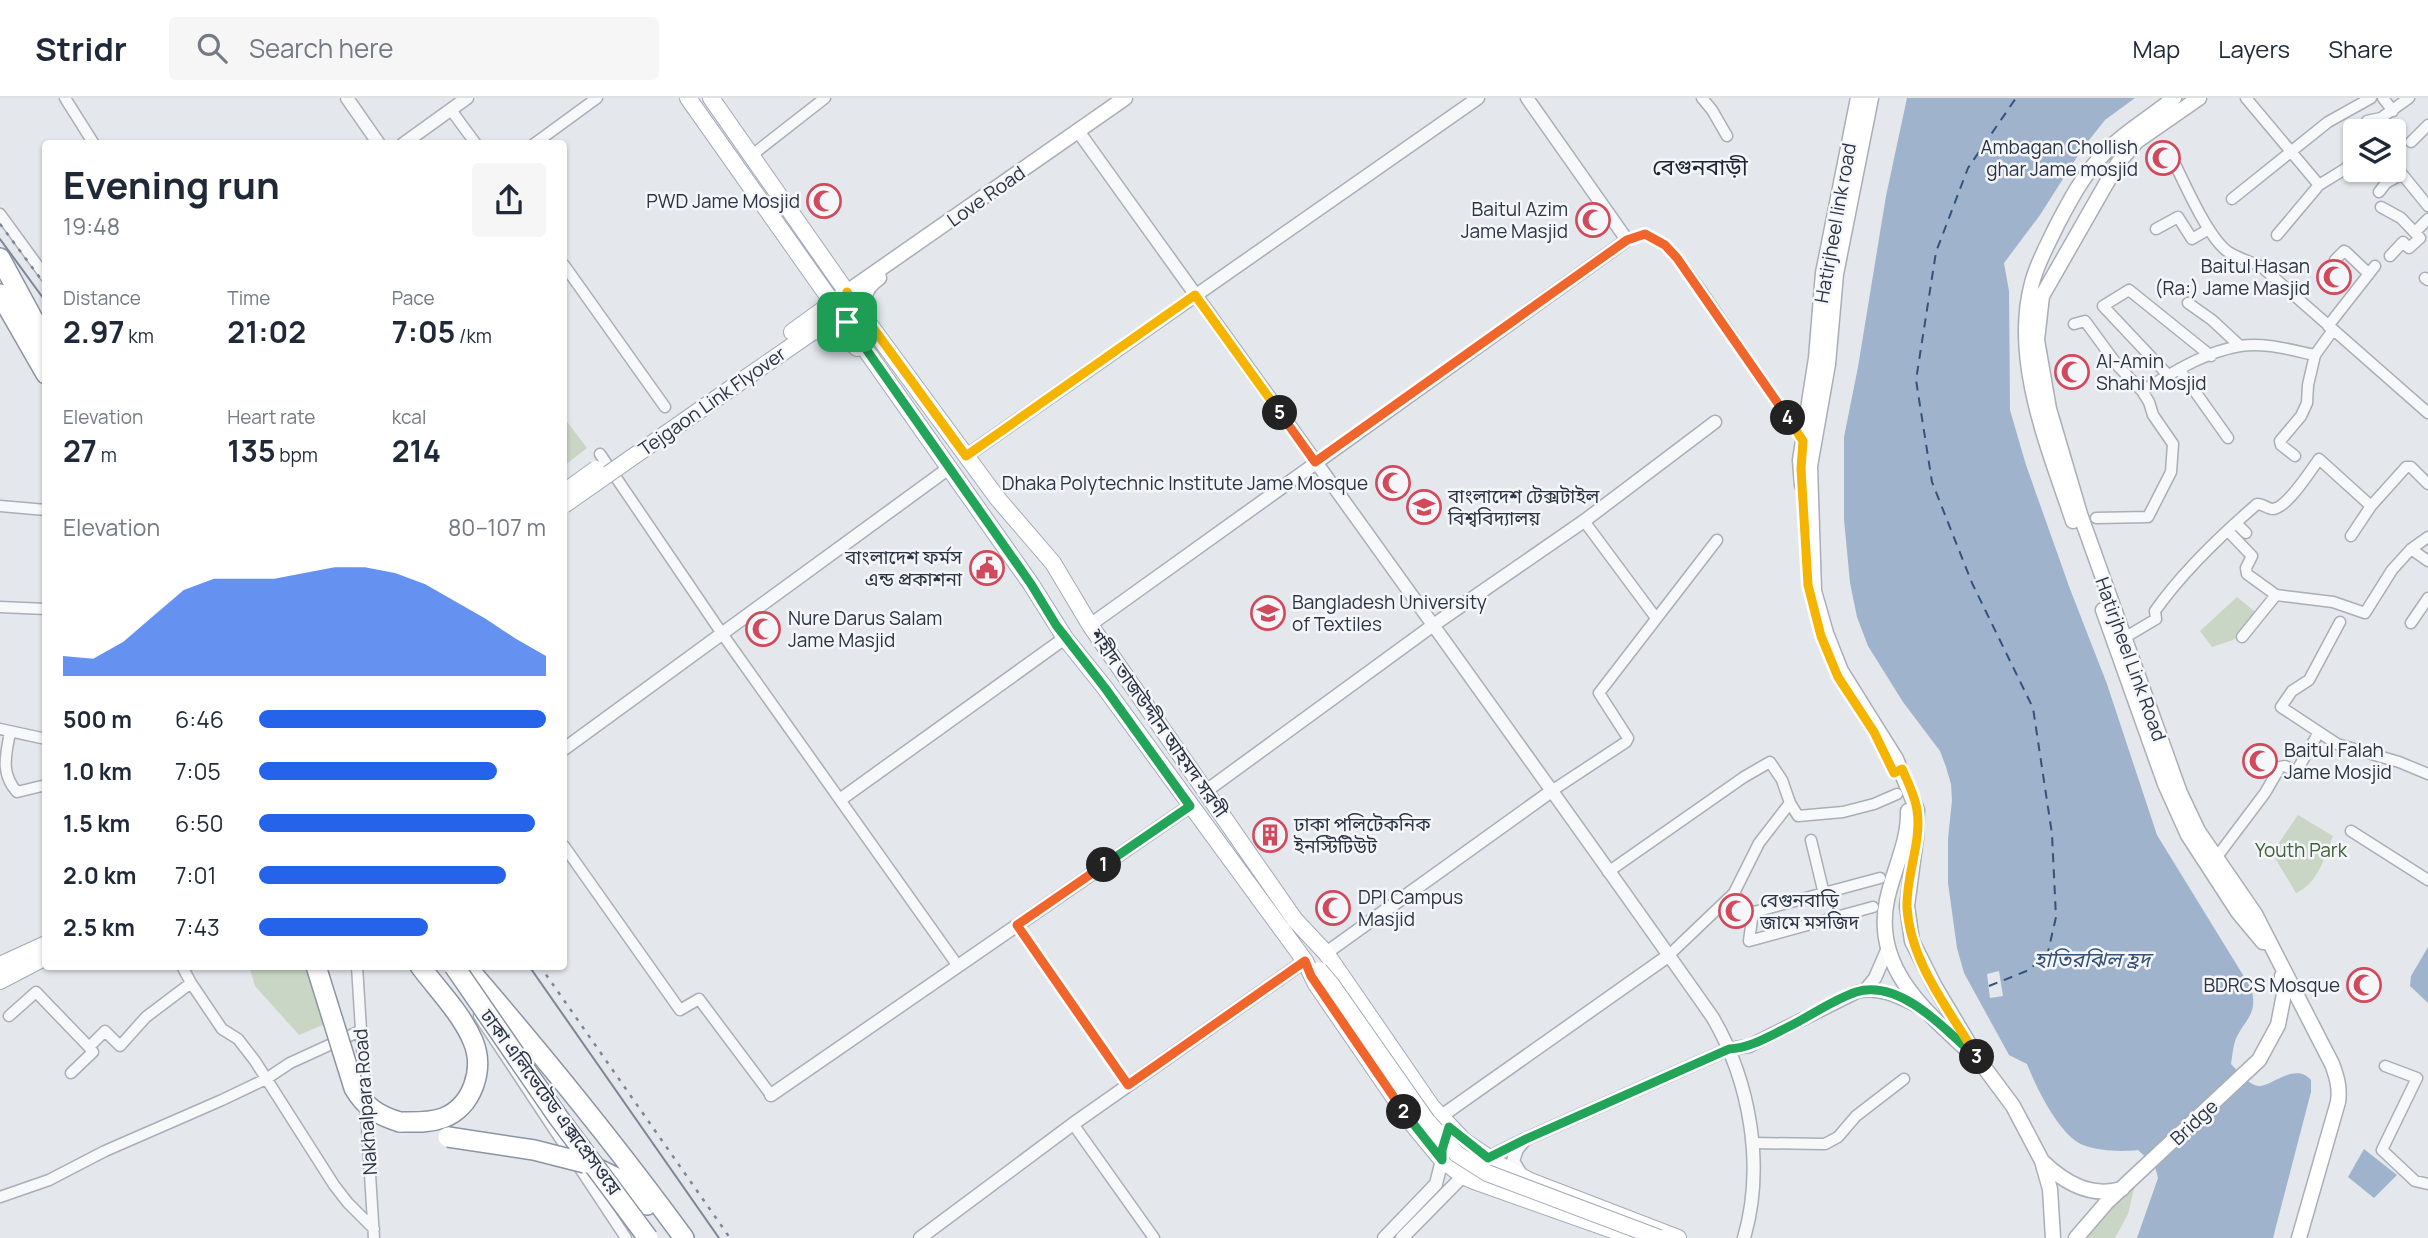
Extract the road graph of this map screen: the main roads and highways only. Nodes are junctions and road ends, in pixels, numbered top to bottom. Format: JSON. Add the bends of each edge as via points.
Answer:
{"nodes":[{"id":1,"x":688,"y":98,"type":"edge"},
{"id":2,"x":712,"y":98,"type":"edge"},
{"id":3,"x":1125,"y":98,"type":"edge"},
{"id":4,"x":1857,"y":98,"type":"edge"},
{"id":5,"x":1871,"y":98,"type":"edge"},
{"id":6,"x":2174,"y":98,"type":"edge"},
{"id":7,"x":2199,"y":98,"type":"edge"},
{"id":8,"x":2114,"y":144,"type":"junction"},
{"id":9,"x":767,"y":177,"type":"junction"},
{"id":10,"x":752,"y":188,"type":"junction"},
{"id":11,"x":932,"y":233,"type":"junction"},
{"id":12,"x":0,"y":258,"type":"edge"},
{"id":13,"x":821,"y":286,"type":"junction"},
{"id":14,"x":847,"y":292,"type":"junction"},
{"id":15,"x":0,"y":294,"type":"edge"},
{"id":16,"x":2042,"y":296,"type":"junction"},
{"id":17,"x":836,"y":307,"type":"junction"},
{"id":18,"x":867,"y":321,"type":"junction"},
{"id":19,"x":807,"y":328,"type":"junction"},
{"id":20,"x":42,"y":336,"type":"edge"},
{"id":21,"x":42,"y":367,"type":"edge"},
{"id":22,"x":747,"y":370,"type":"junction"},
{"id":23,"x":891,"y":385,"type":"junction"},
{"id":24,"x":567,"y":490,"type":"edge"},
{"id":25,"x":567,"y":503,"type":"edge"},
{"id":26,"x":1031,"y":584,"type":"junction"},
{"id":27,"x":1067,"y":587,"type":"junction"},
{"id":28,"x":1090,"y":625,"type":"junction"},
{"id":29,"x":1061,"y":631,"type":"junction"},
{"id":30,"x":1838,"y":677,"type":"joint"},
{"id":31,"x":1898,"y":771,"type":"junction"},
{"id":32,"x":42,"y":947,"type":"edge"},
{"id":33,"x":2273,"y":954,"type":"junction"},
{"id":34,"x":42,"y":959,"type":"edge"},
{"id":35,"x":1305,"y":961,"type":"junction"},
{"id":36,"x":2281,"y":967,"type":"junction"},
{"id":37,"x":317,"y":970,"type":"edge"},
{"id":38,"x":457,"y":970,"type":"edge"},
{"id":39,"x":469,"y":970,"type":"edge"},
{"id":40,"x":425,"y":972,"type":"edge"},
{"id":41,"x":2,"y":974,"type":"edge"},
{"id":42,"x":1978,"y":1059,"type":"junction"},
{"id":43,"x":400,"y":1122,"type":"junction"},
{"id":44,"x":1444,"y":1122,"type":"junction"},
{"id":45,"x":1468,"y":1144,"type":"junction"},
{"id":46,"x":1488,"y":1158,"type":"junction"},
{"id":47,"x":1442,"y":1160,"type":"junction"},
{"id":48,"x":2042,"y":1161,"type":"junction"},
{"id":49,"x":1503,"y":1168,"type":"junction"},
{"id":50,"x":1463,"y":1176,"type":"junction"},
{"id":51,"x":1492,"y":1188,"type":"junction"},
{"id":52,"x":2122,"y":1189,"type":"junction"},
{"id":53,"x":2051,"y":1204,"type":"junction"},
{"id":54,"x":648,"y":1238,"type":"edge"},
{"id":55,"x":671,"y":1238,"type":"edge"},
{"id":56,"x":684,"y":1238,"type":"edge"},
{"id":57,"x":1635,"y":1238,"type":"edge"},
{"id":58,"x":1659,"y":1238,"type":"edge"},
{"id":59,"x":1678,"y":1238,"type":"edge"},
{"id":60,"x":2043,"y":1238,"type":"edge"},
{"id":61,"x":2053,"y":1238,"type":"edge"},
{"id":62,"x":2076,"y":1238,"type":"edge"},
{"id":63,"x":2299,"y":1238,"type":"edge"}],
"edges":[{"from":1,"to":10,"type":"main road","name":"শহীদ তাজউদ্দীন আহমদ সরণী"},
{"from":2,"to":9,"type":"main road","name":"শহীদ তাজউদ্দীন আহমদ সরণী"},
{"from":3,"to":11,"type":"main road","name":"Love Road"},
{"from":4,"to":30,"type":"main road","name":"Hatirjheel link road","via":[[1823,273],[1801,469],[1808,585]]},
{"from":5,"to":31,"type":"main road","name":"Hatirjheel Link Road","via":[[1836,274],[1828,364],[1810,466],[1814,582],[1841,671],[1883,736]]},
{"from":6,"to":8,"type":"main road"},
{"from":7,"to":16,"type":"main road","name":"Hatirjheel Link Road","via":[[2147,133],[2123,157]]},
{"from":8,"to":16,"type":"main road","via":[[2046,277]]},
{"from":8,"to":33,"type":"main road","via":[[2084,177],[2032,283],[2026,341],[2034,397],[2165,784],[2188,835],[2218,884]]},
{"from":9,"to":10,"type":"main road"},
{"from":9,"to":14,"type":"main road","name":"শহীদ তাজউদ্দীন আহমদ সরণী"},
{"from":10,"to":13,"type":"main road","name":"শহীদ তাজউদ্দীন আহমদ সরণী"},
{"from":11,"to":14,"type":"main road","name":"Love Road"},
{"from":11,"to":18,"type":"main road","via":[[918,251],[868,287]]},
{"from":12,"to":20,"type":"highway"},
{"from":13,"to":17,"type":"main road","name":"শহীদ তাজউদ্দীন আহমদ সরণী"},
{"from":13,"to":19,"type":"main road"},
{"from":14,"to":17,"type":"main road"},
{"from":14,"to":18,"type":"main road","name":"শহীদ তাজউদ্দীন আহমদ সরণী"},
{"from":15,"to":21,"type":"highway"},
{"from":16,"to":33,"type":"main road","name":"Hatirjheel Link Road","via":[[2037,340],[2049,410],[2092,552],[2197,831],[2255,914]]},
{"from":17,"to":19,"type":"main road","name":"Tejgaon Link Flyover"},
{"from":17,"to":23,"type":"main road","name":"শহীদ তাজউদ্দীন আহমদ সরণী"},
{"from":18,"to":27,"type":"main road","name":"শহীদ তাজউদ্দীন আহমদ সরণী","via":[[998,499],[1054,563]]},
{"from":19,"to":22,"type":"main road","name":"Tejgaon Link Flyover"},
{"from":19,"to":23,"type":"main road","via":[[844,336],[880,381]]},
{"from":22,"to":24,"type":"main road","name":"Tejgaon Link Flyover","bridge":true},
{"from":22,"to":25,"type":"main road","name":"Tejgaon Link Flyover","bridge":true},
{"from":23,"to":26,"type":"main road","name":"শহীদ তাজউদ্দীন আহমদ সরণী"},
{"from":26,"to":27,"type":"main road","via":[[1056,599]]},
{"from":26,"to":29,"type":"main road","name":"শহীদ তাজউদ্দীন আহমদ সরণী"},
{"from":27,"to":28,"type":"main road","name":"শহীদ তাজউদ্দীন আহমদ সরণী"},
{"from":28,"to":29,"type":"main road","via":[[1067,612],[1058,617]]},
{"from":28,"to":44,"type":"main road","name":"শহীদ তাজউদ্দীন আহমদ সরণী","via":[[1295,920],[1326,953]]},
{"from":29,"to":35,"type":"main road","name":"শহীদ তাজউদ্দীন আহমদ সরণী"},
{"from":30,"to":31,"type":"main road","name":"Hatirjheel Link Road"},
{"from":31,"to":42,"type":"main road","name":"Hatirjheel Link Road","via":[[1917,810],[1907,906],[1912,941]]},
{"from":31,"to":42,"type":"main road","name":"Hatirjheel Link Road","via":[[1908,818],[1887,900],[1888,948],[1921,1008]]},
{"from":32,"to":41,"type":"main road"},
{"from":33,"to":36,"type":"main road","name":"Hatirjheel Link Road"},
{"from":34,"to":41,"type":"main road"},
{"from":35,"to":47,"type":"main road","name":"শহীদ তাজউদ্দীন আহমদ সরণী","via":[[1413,1125]]},
{"from":35,"to":58,"type":"main road","bridge":true,"via":[[1331,984],[1427,1121],[1457,1154],[1505,1180]]},
{"from":36,"to":52,"type":"main road","name":"Bridge","via":[[2284,994],[2278,1024],[2259,1060]]},
{"from":36,"to":63,"type":"main road","name":"Hatirjheel Link Road","via":[[2332,1064],[2339,1088]]},
{"from":37,"to":43,"type":"highway","bridge":true,"via":[[354,1088],[372,1110]]},
{"from":38,"to":54,"type":"highway","name":"ঢাকা এলিভেটেড এক্সপ্রেসওয়ে","bridge":true},
{"from":39,"to":56,"type":"highway"},
{"from":40,"to":43,"type":"highway","via":[[473,1041],[475,1082],[466,1102],[444,1118]]},
{"from":42,"to":48,"type":"main road","name":"Hatirjheel Link Road","via":[[2013,1106]]},
{"from":43,"to":55,"type":"highway","bridge":true,"via":[[418,1131],[534,1150],[594,1166],[628,1186]]},
{"from":44,"to":45,"type":"main road","name":"শহীদ তাজউদ্দীন আহমদ সরণী"},
{"from":44,"to":47,"type":"main road"},
{"from":45,"to":46,"type":"main road","name":"শহীদ তাজউদ্দীন আহমদ সরণী"},
{"from":45,"to":50,"type":"main road","via":[[1473,1160]]},
{"from":46,"to":49,"type":"main road","name":"শহীদ তাজউদ্দীন আহমদ সরণী"},
{"from":46,"to":50,"type":"main road"},
{"from":47,"to":50,"type":"main road","name":"শহীদ তাজউদ্দীন আহমদ সরণী"},
{"from":48,"to":52,"type":"main road","name":"Hatirjheel Link Road","via":[[2082,1188],[2101,1193]]},
{"from":48,"to":53,"type":"main road","name":"Hatirjheel Link Road"},
{"from":49,"to":51,"type":"main road"},
{"from":49,"to":59,"type":"main road","name":"শহীদ তাজউদ্দীন আহমদ সরণী"},
{"from":50,"to":51,"type":"main road","name":"শহীদ তাজউদ্দীন আহমদ সরণী"},
{"from":51,"to":57,"type":"main road","name":"শহীদ তাজউদ্দীন আহমদ সরণী"},
{"from":52,"to":62,"type":"main road"},
{"from":53,"to":60,"type":"main road"},
{"from":53,"to":61,"type":"main road","name":"Hatirjheel Link Road"}]}
